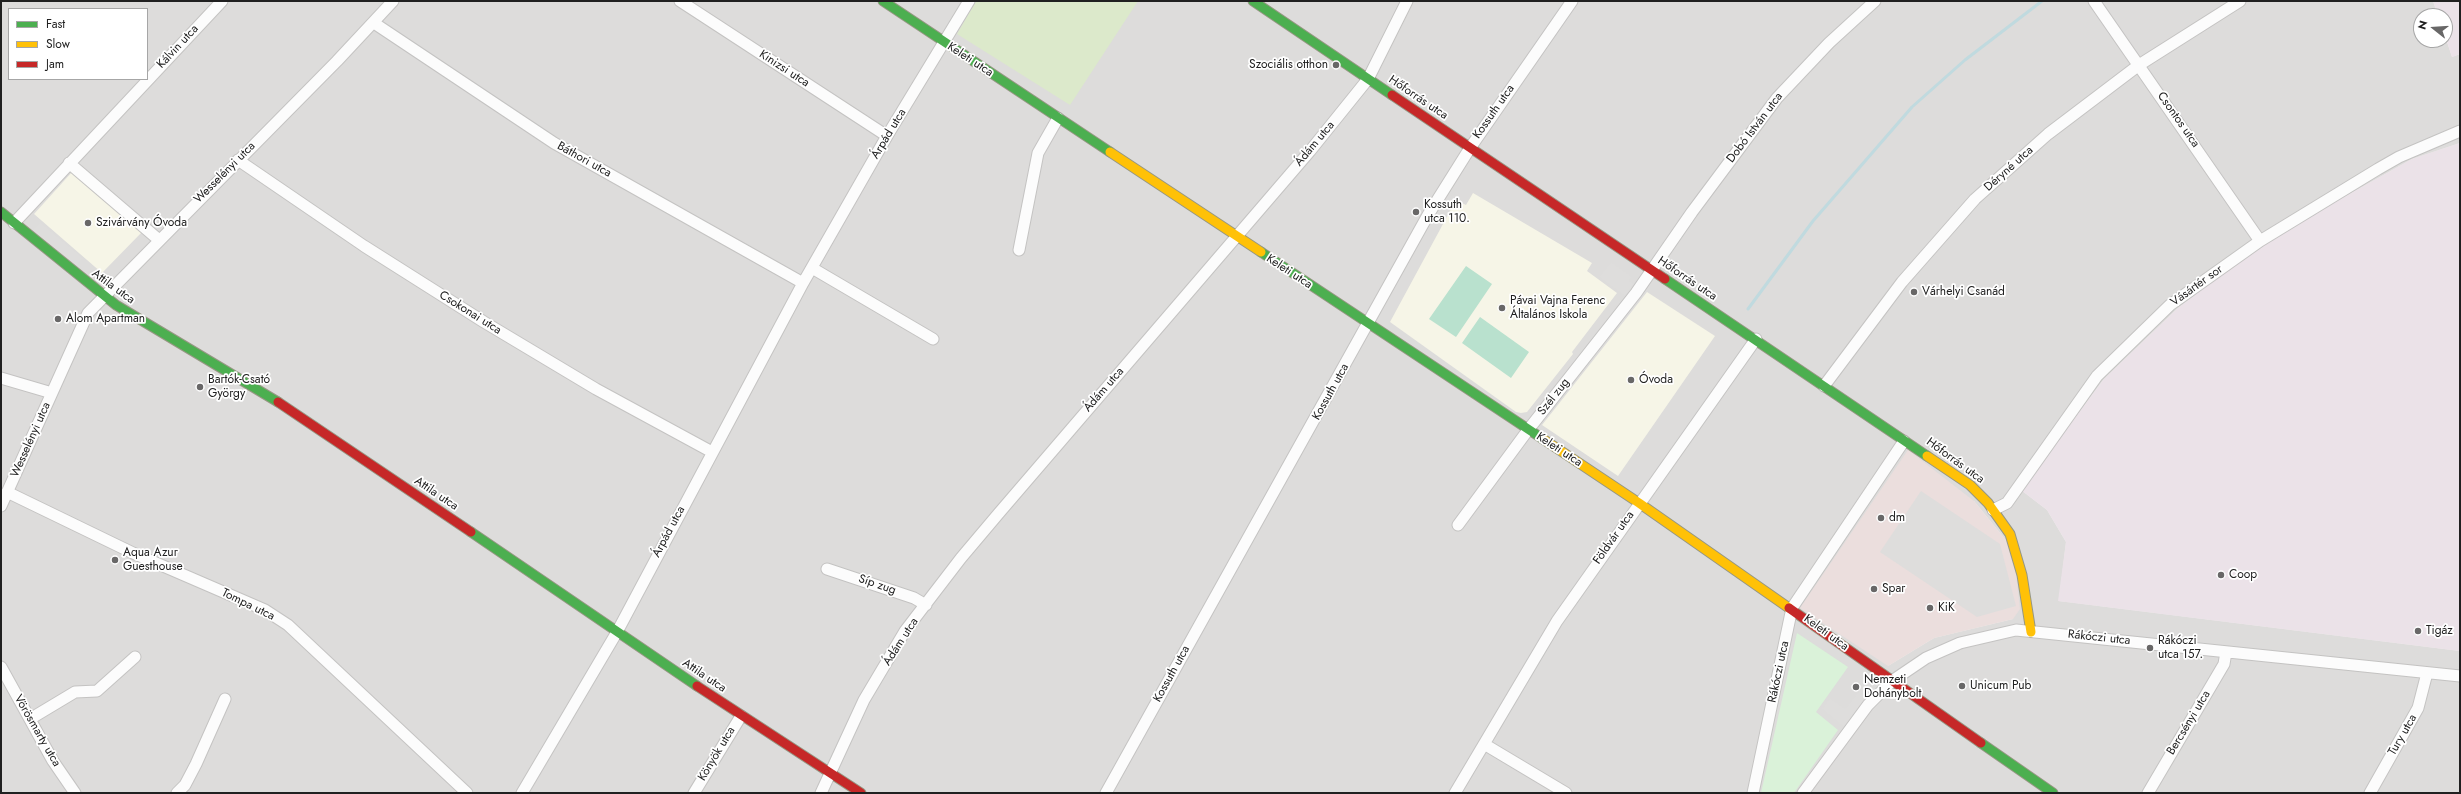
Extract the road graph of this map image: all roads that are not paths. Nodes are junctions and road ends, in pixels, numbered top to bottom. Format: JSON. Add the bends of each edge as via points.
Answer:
{"nodes":[{"id":1,"x":222,"y":1,"type":"edge"},
{"id":2,"x":393,"y":1,"type":"edge"},
{"id":3,"x":680,"y":1,"type":"edge"},
{"id":4,"x":883,"y":1,"type":"edge"},
{"id":5,"x":970,"y":1,"type":"edge"},
{"id":6,"x":1253,"y":1,"type":"edge"},
{"id":7,"x":1407,"y":1,"type":"edge"},
{"id":8,"x":1572,"y":1,"type":"edge"},
{"id":9,"x":1875,"y":1,"type":"edge"},
{"id":10,"x":2094,"y":1,"type":"edge"},
{"id":11,"x":2240,"y":1,"type":"edge"},
{"id":12,"x":1265,"y":4,"type":"edge"},
{"id":13,"x":374,"y":23,"type":"junction"},
{"id":14,"x":944,"y":43,"type":"junction"},
{"id":15,"x":2139,"y":65,"type":"junction"},
{"id":16,"x":148,"y":79,"type":"edge"},
{"id":17,"x":1368,"y":79,"type":"junction"},
{"id":18,"x":147,"y":80,"type":"edge"},
{"id":19,"x":1058,"y":118,"type":"junction"},
{"id":20,"x":2460,"y":131,"type":"edge"},
{"id":21,"x":887,"y":136,"type":"junction"},
{"id":22,"x":1470,"y":148,"type":"junction"},
{"id":23,"x":238,"y":160,"type":"junction"},
{"id":24,"x":69,"y":163,"type":"junction"},
{"id":25,"x":1,"y":212,"type":"edge"},
{"id":26,"x":14,"y":223,"type":"junction"},
{"id":27,"x":1236,"y":237,"type":"junction"},
{"id":28,"x":159,"y":240,"type":"junction"},
{"id":29,"x":2260,"y":240,"type":"junction"},
{"id":30,"x":1019,"y":250,"type":"dead end"},
{"id":31,"x":812,"y":268,"type":"junction"},
{"id":32,"x":1651,"y":269,"type":"junction"},
{"id":33,"x":803,"y":283,"type":"junction"},
{"id":34,"x":103,"y":296,"type":"junction"},
{"id":35,"x":1369,"y":324,"type":"junction"},
{"id":36,"x":933,"y":339,"type":"dead end"},
{"id":37,"x":1756,"y":339,"type":"junction"},
{"id":38,"x":1,"y":378,"type":"edge"},
{"id":39,"x":1824,"y":386,"type":"junction"},
{"id":40,"x":52,"y":393,"type":"junction"},
{"id":41,"x":1528,"y":430,"type":"junction"},
{"id":42,"x":1904,"y":440,"type":"junction"},
{"id":43,"x":712,"y":452,"type":"junction"},
{"id":44,"x":7,"y":492,"type":"junction"},
{"id":45,"x":1639,"y":503,"type":"junction"},
{"id":46,"x":1,"y":506,"type":"edge"},
{"id":47,"x":1993,"y":510,"type":"junction"},
{"id":48,"x":1458,"y":525,"type":"dead end"},
{"id":49,"x":827,"y":569,"type":"dead end"},
{"id":50,"x":926,"y":605,"type":"junction"},
{"id":51,"x":1792,"y":608,"type":"junction"},
{"id":52,"x":617,"y":632,"type":"junction"},
{"id":53,"x":2031,"y":632,"type":"junction"},
{"id":54,"x":2226,"y":652,"type":"junction"},
{"id":55,"x":135,"y":657,"type":"dead end"},
{"id":56,"x":1,"y":667,"type":"edge"},
{"id":57,"x":2427,"y":673,"type":"junction"},
{"id":58,"x":2460,"y":676,"type":"edge"},
{"id":59,"x":1892,"y":681,"type":"junction"},
{"id":60,"x":225,"y":699,"type":"dead end"},
{"id":61,"x":741,"y":716,"type":"junction"},
{"id":62,"x":30,"y":719,"type":"junction"},
{"id":63,"x":1484,"y":744,"type":"junction"},
{"id":64,"x":830,"y":772,"type":"junction"},
{"id":65,"x":75,"y":793,"type":"edge"},
{"id":66,"x":177,"y":793,"type":"edge"},
{"id":67,"x":467,"y":793,"type":"edge"},
{"id":68,"x":522,"y":793,"type":"edge"},
{"id":69,"x":694,"y":793,"type":"edge"},
{"id":70,"x":821,"y":793,"type":"edge"},
{"id":71,"x":861,"y":793,"type":"edge"},
{"id":72,"x":1106,"y":793,"type":"edge"},
{"id":73,"x":1455,"y":793,"type":"edge"},
{"id":74,"x":1566,"y":793,"type":"edge"},
{"id":75,"x":1753,"y":793,"type":"edge"},
{"id":76,"x":1803,"y":793,"type":"edge"},
{"id":77,"x":2053,"y":793,"type":"edge"},
{"id":78,"x":2148,"y":793,"type":"edge"},
{"id":79,"x":2370,"y":793,"type":"edge"}],
"edges":[{"from":1,"to":16,"type":"street","name":"Kálvin utca"},
{"from":2,"to":13,"type":"street","name":"Wesselényi utca"},
{"from":3,"to":21,"type":"street","name":"Kinizsi utca"},
{"from":4,"to":14,"type":"street","name":"Keleti utca"},
{"from":5,"to":14,"type":"street","name":"Árpád utca"},
{"from":6,"to":12,"type":"street","name":"Hőforrás utca"},
{"from":7,"to":17,"type":"street","name":"Ádám utca"},
{"from":8,"to":22,"type":"street","name":"Kossuth utca"},
{"from":9,"to":32,"type":"street","name":"Dobó István utca","via":[[1829,43],[1777,98]]},
{"from":10,"to":15,"type":"street","name":"Csontos utca"},
{"from":11,"to":15,"type":"street","name":"Déryné utca"},
{"from":12,"to":17,"type":"street","name":"Hőforrás utca"},
{"from":13,"to":23,"type":"street","name":"Wesselényi utca"},
{"from":13,"to":33,"type":"street","name":"Báthori utca","via":[[554,143]]},
{"from":14,"to":19,"type":"street","name":"Keleti utca"},
{"from":14,"to":21,"type":"street","name":"Árpád utca"},
{"from":15,"to":29,"type":"street","name":"Csontos utca"},
{"from":15,"to":39,"type":"street","name":"Déryné utca","via":[[2048,134],[1975,199],[1902,282]]},
{"from":17,"to":22,"type":"street","name":"Hőforrás utca"},
{"from":17,"to":27,"type":"street","name":"Ádám utca"},
{"from":18,"to":24,"type":"street","name":"Kálvin utca"},
{"from":19,"to":27,"type":"street","name":"Keleti utca"},
{"from":19,"to":30,"type":"street","via":[[1038,153]]},
{"from":20,"to":29,"type":"street","name":"Vásártér sor","via":[[2399,157]]},
{"from":21,"to":31,"type":"street","name":"Árpád utca"},
{"from":22,"to":32,"type":"street","name":"Hőforrás utca"},
{"from":22,"to":35,"type":"street","name":"Kossuth utca","via":[[1428,215]]},
{"from":23,"to":28,"type":"street","name":"Wesselényi utca"},
{"from":23,"to":43,"type":"street","name":"Csokonai utca","via":[[364,246],[484,322],[596,389]]},
{"from":24,"to":26,"type":"street","name":"Kálvin utca"},
{"from":24,"to":28,"type":"street"},
{"from":25,"to":26,"type":"street","name":"Attila utca"},
{"from":26,"to":34,"type":"street","name":"Attila utca"},
{"from":27,"to":35,"type":"street","name":"Keleti utca"},
{"from":27,"to":50,"type":"street","name":"Ádám utca","via":[[999,512]]},
{"from":28,"to":34,"type":"street","name":"Wesselényi utca"},
{"from":29,"to":47,"type":"street","name":"Vásártér sor","via":[[2170,305],[2097,376],[2007,503]]},
{"from":31,"to":33,"type":"street","name":"Árpád utca"},
{"from":31,"to":36,"type":"street"},
{"from":32,"to":37,"type":"street","name":"Hőforrás utca"},
{"from":32,"to":41,"type":"street","name":"Szél zug","via":[[1636,293]]},
{"from":33,"to":43,"type":"street","name":"Árpád utca"},
{"from":34,"to":40,"type":"street","name":"Wesselényi utca","via":[[88,313]]},
{"from":34,"to":52,"type":"street","name":"Attila utca","via":[[295,412]]},
{"from":35,"to":41,"type":"street","name":"Keleti utca"},
{"from":35,"to":72,"type":"street","name":"Kossuth utca"},
{"from":37,"to":39,"type":"street","name":"Hőforrás utca"},
{"from":37,"to":45,"type":"street","name":"Földvár utca"},
{"from":38,"to":40,"type":"street"},
{"from":39,"to":42,"type":"street","name":"Hőforrás utca"},
{"from":40,"to":44,"type":"street","name":"Wesselényi utca"},
{"from":41,"to":45,"type":"street","name":"Keleti utca"},
{"from":41,"to":48,"type":"street","name":"Szél zug"},
{"from":42,"to":47,"type":"street","name":"Hőforrás utca","via":[[1970,485]]},
{"from":42,"to":51,"type":"street","name":"Rákóczi utca"},
{"from":43,"to":52,"type":"street","name":"Árpád utca"},
{"from":44,"to":46,"type":"street","name":"Wesselényi utca"},
{"from":44,"to":67,"type":"street","name":"Tompa utca","via":[[133,553],[265,610],[282,621]]},
{"from":45,"to":51,"type":"street","name":"Keleti utca"},
{"from":45,"to":63,"type":"street","name":"Földvár utca","via":[[1557,621]]},
{"from":47,"to":53,"type":"street","name":"Hőforrás utca","via":[[2010,534],[2016,551],[2030,614]]},
{"from":49,"to":50,"type":"street","name":"Síp zug","via":[[914,598]]},
{"from":50,"to":64,"type":"street","name":"Ádám utca","via":[[905,631],[864,700]]},
{"from":51,"to":59,"type":"street","name":"Keleti utca"},
{"from":51,"to":75,"type":"street","name":"Rákóczi utca"},
{"from":52,"to":61,"type":"street","name":"Attila utca"},
{"from":52,"to":68,"type":"street","name":"Árpád utca"},
{"from":53,"to":54,"type":"street","name":"Rákóczi utca"},
{"from":53,"to":59,"type":"street","name":"Rákóczi utca","via":[[2016,630],[1960,643],[1926,658]]},
{"from":54,"to":57,"type":"street","name":"Rákóczi utca"},
{"from":54,"to":78,"type":"street","name":"Bercsényi utca","via":[[2224,664]]},
{"from":55,"to":62,"type":"street","via":[[97,691],[74,692]]},
{"from":56,"to":62,"type":"street","name":"Vörösmarty utca"},
{"from":57,"to":58,"type":"street","name":"Rákóczi utca"},
{"from":57,"to":79,"type":"street","name":"Tury utca","via":[[2418,708]]},
{"from":59,"to":76,"type":"street","name":"Rákóczi utca","via":[[1868,704]]},
{"from":59,"to":77,"type":"street","name":"Keleti utca"},
{"from":60,"to":66,"type":"street","via":[[196,764],[185,785]]},
{"from":61,"to":64,"type":"street","name":"Attila utca"},
{"from":61,"to":69,"type":"street","name":"Könyök utca"},
{"from":62,"to":65,"type":"street","name":"Vörösmarty utca"},
{"from":63,"to":73,"type":"street","name":"Földvár utca"},
{"from":63,"to":74,"type":"street"},
{"from":64,"to":70,"type":"street","name":"Ádám utca"},
{"from":64,"to":71,"type":"street","name":"Attila utca"}]}
